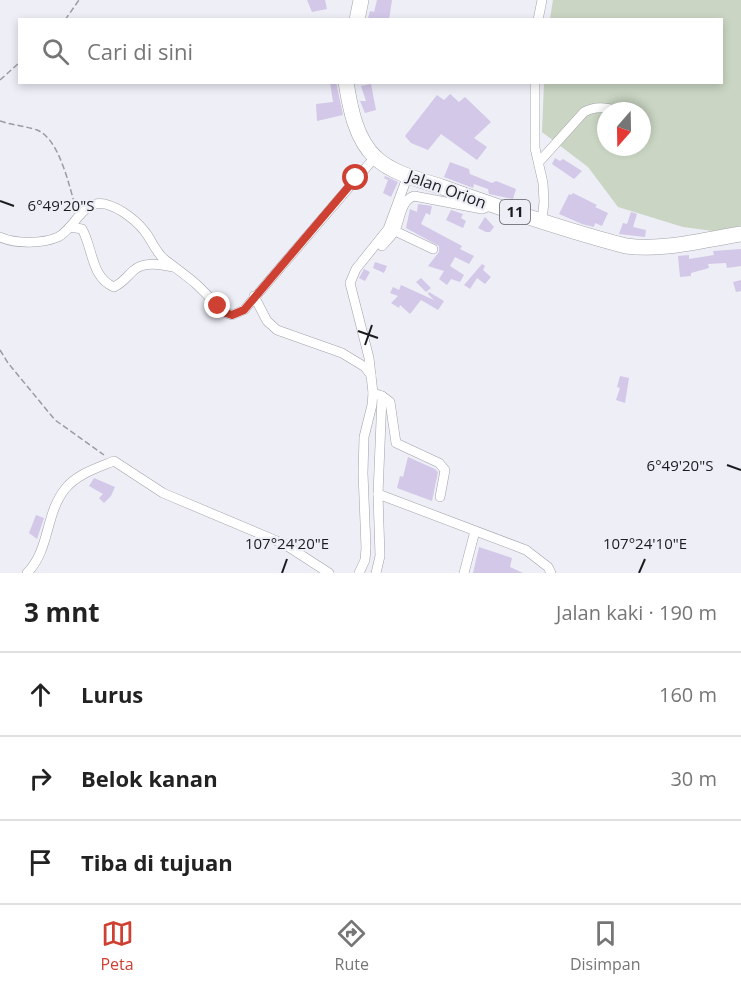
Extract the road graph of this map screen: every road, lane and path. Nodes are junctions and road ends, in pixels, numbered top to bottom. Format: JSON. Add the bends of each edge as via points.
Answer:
{"nodes":[{"id":1,"x":79,"y":0,"type":"edge"},
{"id":2,"x":361,"y":0,"type":"edge"},
{"id":3,"x":541,"y":2,"type":"edge"},
{"id":4,"x":66,"y":18,"type":"edge"},
{"id":5,"x":357,"y":18,"type":"edge"},
{"id":6,"x":538,"y":18,"type":"edge"},
{"id":7,"x":18,"y":64,"type":"edge"},
{"id":8,"x":0,"y":80,"type":"edge"},
{"id":9,"x":346,"y":84,"type":"edge"},
{"id":10,"x":535,"y":84,"type":"edge"},
{"id":11,"x":597,"y":108,"type":"edge"},
{"id":12,"x":0,"y":121,"type":"edge"},
{"id":13,"x":375,"y":157,"type":"junction"},
{"id":14,"x":539,"y":162,"type":"junction"},
{"id":15,"x":408,"y":175,"type":"junction"},
{"id":16,"x":492,"y":205,"type":"junction"},
{"id":17,"x":78,"y":215,"type":"junction"},
{"id":18,"x":542,"y":220,"type":"junction"},
{"id":19,"x":70,"y":227,"type":"junction"},
{"id":20,"x":394,"y":231,"type":"junction"},
{"id":21,"x":741,"y":234,"type":"edge"},
{"id":22,"x":0,"y":237,"type":"edge"},
{"id":23,"x":434,"y":249,"type":"dead end"},
{"id":24,"x":365,"y":257,"type":"junction"},
{"id":25,"x":177,"y":268,"type":"junction"},
{"id":26,"x":254,"y":296,"type":"junction"},
{"id":27,"x":0,"y":351,"type":"edge"},
{"id":28,"x":372,"y":377,"type":"junction"},
{"id":29,"x":378,"y":394,"type":"junction"},
{"id":30,"x":114,"y":461,"type":"junction"},
{"id":31,"x":378,"y":494,"type":"junction"},
{"id":32,"x":440,"y":497,"type":"dead end"},
{"id":33,"x":475,"y":531,"type":"junction"},
{"id":34,"x":27,"y":573,"type":"edge"},
{"id":35,"x":329,"y":573,"type":"edge"},
{"id":36,"x":359,"y":573,"type":"edge"},
{"id":37,"x":376,"y":573,"type":"edge"},
{"id":38,"x":464,"y":573,"type":"edge"},
{"id":39,"x":551,"y":573,"type":"edge"}],
"edges":[{"from":1,"to":4,"type":"path"},
{"from":2,"to":5,"type":"highway"},
{"from":3,"to":6,"type":"street"},
{"from":7,"to":8,"type":"path"},
{"from":9,"to":13,"type":"highway","name":"Jalan Orion","number":"11","via":[[357,127]]},
{"from":10,"to":14,"type":"street","via":[[534,131]]},
{"from":11,"to":14,"type":"street","via":[[584,112]]},
{"from":12,"to":17,"type":"path","via":[[38,130],[49,137]]},
{"from":13,"to":15,"type":"highway","name":"Jalan Orion","number":"11"},
{"from":13,"to":26,"type":"street"},
{"from":14,"to":18,"type":"street"},
{"from":15,"to":16,"type":"highway","name":"Jalan Orion","number":"11"},
{"from":15,"to":24,"type":"street","via":[[387,229]]},
{"from":16,"to":18,"type":"highway","name":"Jalan Orion","number":"11"},
{"from":16,"to":20,"type":"street","via":[[482,209],[414,196],[406,201]]},
{"from":17,"to":19,"type":"street"},
{"from":17,"to":25,"type":"street","via":[[104,204],[134,219],[162,257]]},
{"from":18,"to":21,"type":"highway","name":"Jalan Orion","number":"11","via":[[639,248]]},
{"from":19,"to":22,"type":"street","via":[[59,237],[34,241]]},
{"from":19,"to":25,"type":"street","via":[[82,229],[99,274],[108,284],[124,282],[135,269],[151,264]]},
{"from":20,"to":23,"type":"street"},
{"from":20,"to":24,"type":"street","via":[[375,253]]},
{"from":24,"to":28,"type":"street","via":[[352,277],[351,286]]},
{"from":25,"to":26,"type":"street","via":[[226,313],[239,313]]},
{"from":26,"to":28,"type":"street","via":[[267,321],[277,330],[342,353],[365,367]]},
{"from":27,"to":30,"type":"path","via":[[56,420]]},
{"from":28,"to":29,"type":"street"},
{"from":29,"to":31,"type":"street"},
{"from":29,"to":32,"type":"street","via":[[390,402],[396,443],[439,463],[445,470]]},
{"from":29,"to":36,"type":"street","via":[[364,438],[366,548]]},
{"from":30,"to":34,"type":"street","via":[[83,475],[65,489],[55,504],[37,561]]},
{"from":30,"to":35,"type":"street","via":[[163,493],[284,544]]},
{"from":31,"to":33,"type":"street"},
{"from":31,"to":37,"type":"street","via":[[380,556]]},
{"from":33,"to":38,"type":"street"},
{"from":33,"to":39,"type":"street","via":[[526,550]]}]}
